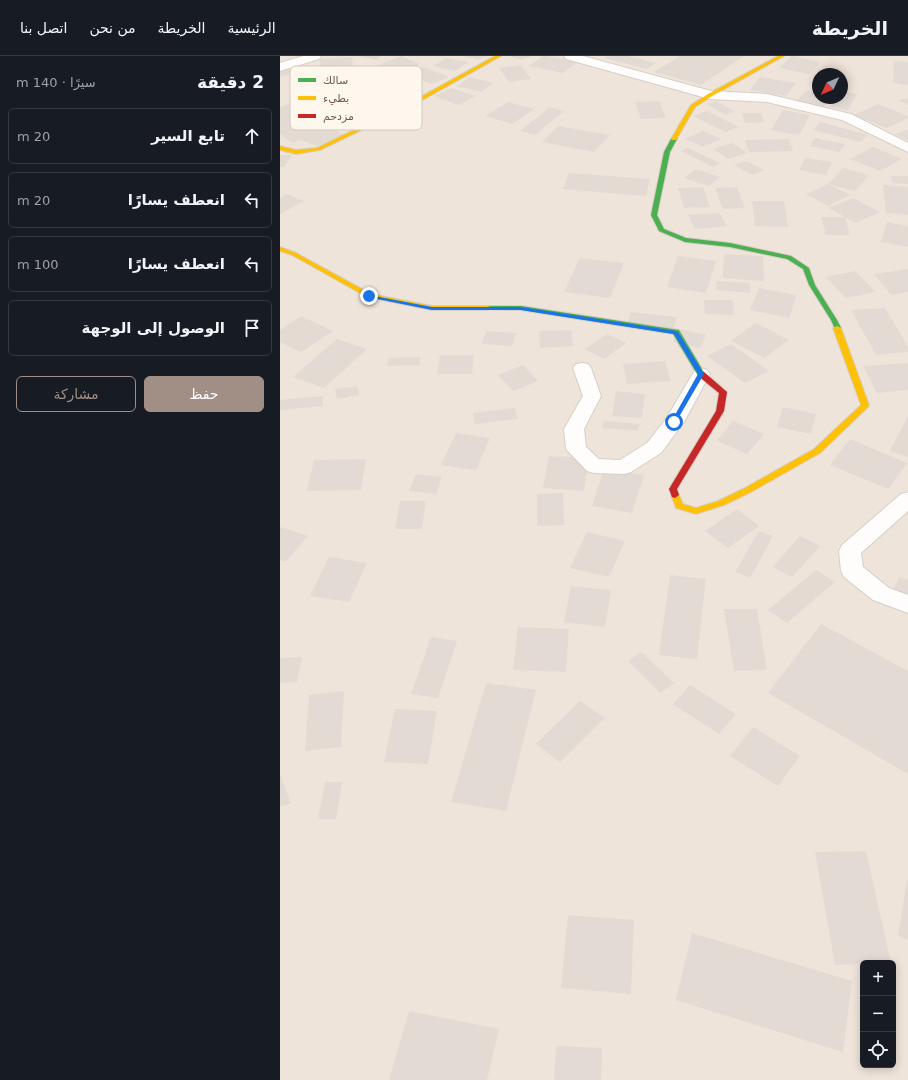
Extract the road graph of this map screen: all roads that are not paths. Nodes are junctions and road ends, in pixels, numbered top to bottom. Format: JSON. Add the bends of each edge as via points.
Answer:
{"nodes":[{"id":1,"x":315,"y":56,"type":"edge"},
{"id":2,"x":499,"y":56,"type":"edge"},
{"id":3,"x":570,"y":56,"type":"edge"},
{"id":4,"x":782,"y":56,"type":"edge"},
{"id":5,"x":280,"y":67,"type":"edge"},
{"id":6,"x":710,"y":95,"type":"junction"},
{"id":7,"x":422,"y":98,"type":"edge"},
{"id":8,"x":357,"y":130,"type":"edge"},
{"id":9,"x":280,"y":148,"type":"edge"},
{"id":10,"x":908,"y":148,"type":"edge"},
{"id":11,"x":280,"y":249,"type":"edge"},
{"id":12,"x":582,"y":368,"type":"dead end"},
{"id":13,"x":701,"y":374,"type":"junction"},
{"id":14,"x":908,"y":499,"type":"edge"},
{"id":15,"x":908,"y":604,"type":"edge"}],
"edges":[{"from":1,"to":5,"type":"street"},
{"from":2,"to":7,"type":"street"},
{"from":3,"to":6,"type":"street"},
{"from":4,"to":6,"type":"street"},
{"from":6,"to":10,"type":"street","via":[[767,98],[846,117]]},
{"from":6,"to":13,"type":"street","via":[[693,106],[667,152],[654,215],[661,230],[685,240],[730,245],[789,257],[806,268],[812,285],[834,320],[865,405],[817,451],[748,490],[696,511],[679,506],[673,489],[720,411],[723,392]]},
{"from":8,"to":9,"type":"street","via":[[318,149],[296,152]]},
{"from":11,"to":13,"type":"street","via":[[294,254],[369,296],[432,308],[521,308],[676,332]]},
{"from":12,"to":13,"type":"street","via":[[592,396],[574,429],[576,449],[594,466],[624,467],[654,448],[674,422]]},
{"from":14,"to":15,"type":"street","via":[[850,551],[852,571],[882,594]]}]}
